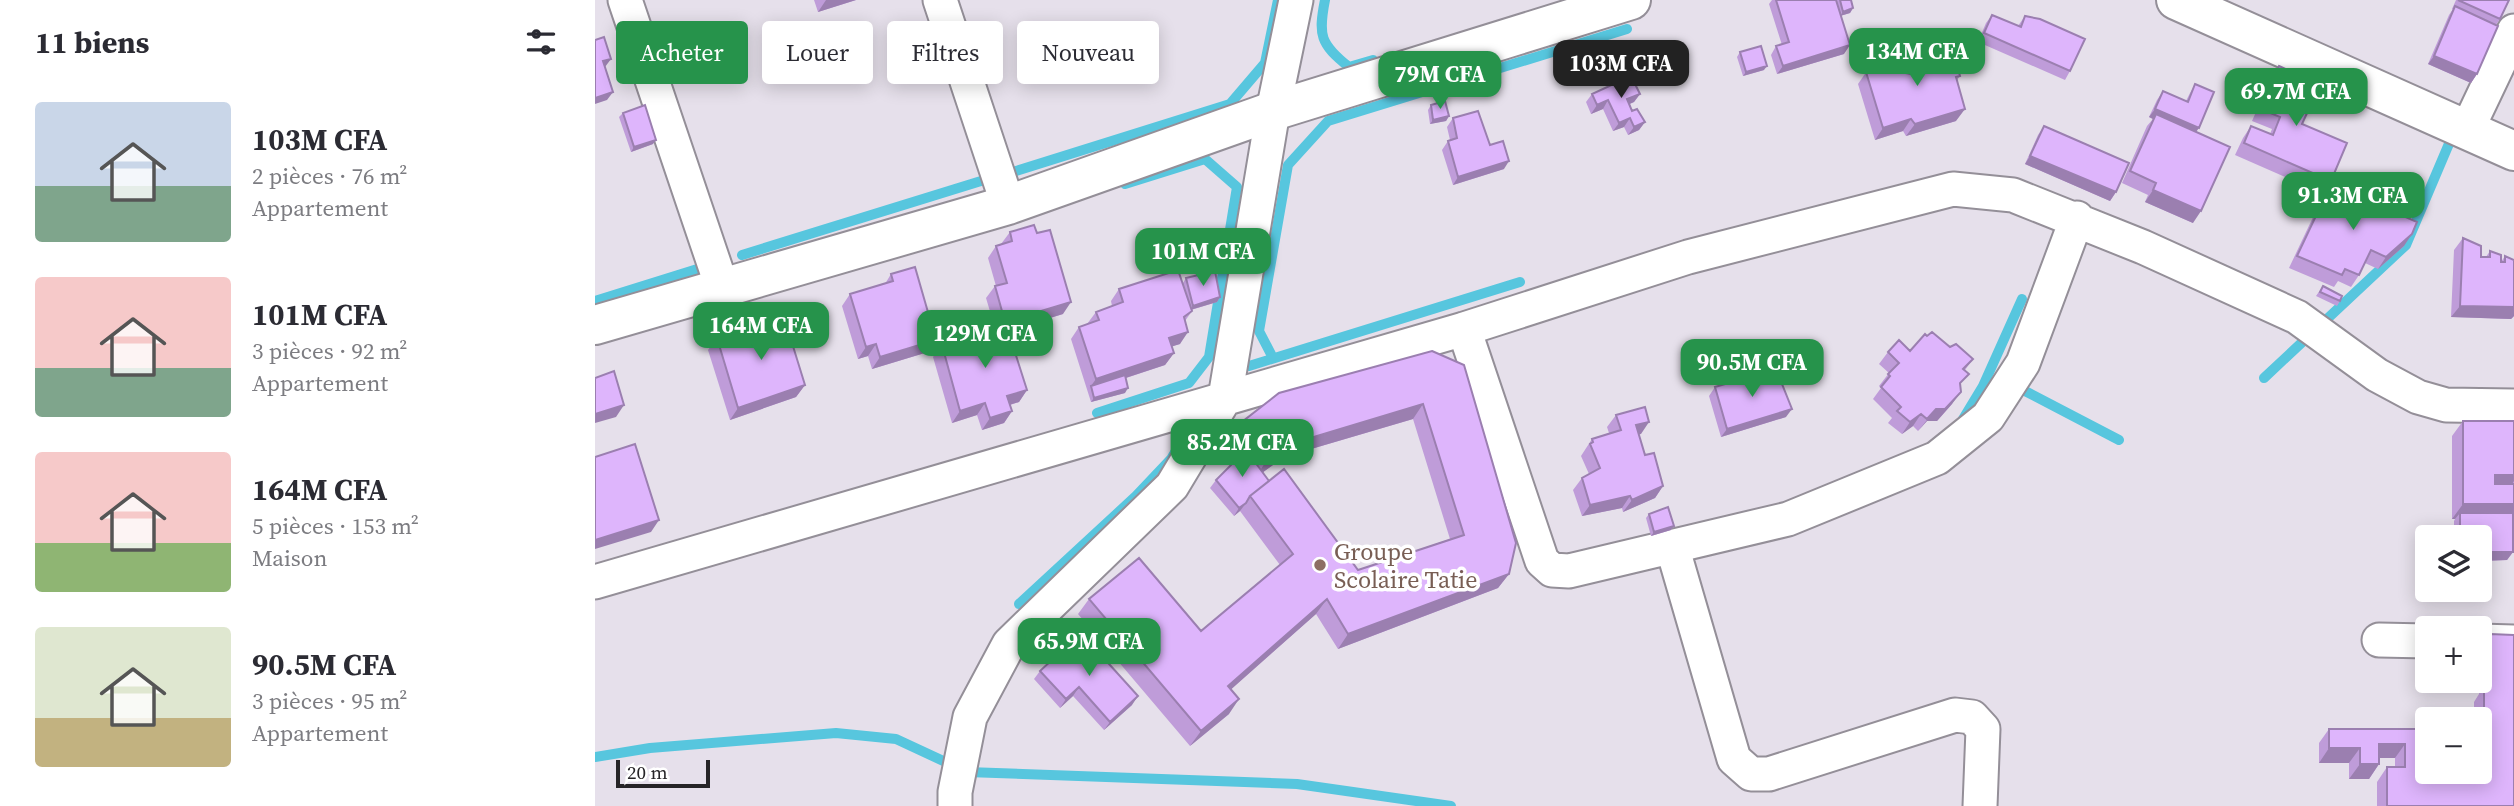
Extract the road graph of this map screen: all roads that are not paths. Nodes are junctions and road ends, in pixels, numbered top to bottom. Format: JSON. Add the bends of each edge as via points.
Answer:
{"nodes":[{"id":1,"x":625,"y":0,"type":"edge"},
{"id":2,"x":940,"y":0,"type":"edge"},
{"id":3,"x":1296,"y":0,"type":"edge"},
{"id":4,"x":1631,"y":0,"type":"edge"},
{"id":5,"x":2176,"y":0,"type":"edge"},
{"id":6,"x":2514,"y":31,"type":"edge"},
{"id":7,"x":1273,"y":111,"type":"junction"},
{"id":8,"x":2467,"y":130,"type":"junction"},
{"id":9,"x":2514,"y":151,"type":"edge"},
{"id":10,"x":1008,"y":205,"type":"junction"},
{"id":11,"x":2077,"y":218,"type":"junction"},
{"id":12,"x":723,"y":290,"type":"junction"},
{"id":13,"x":595,"y":325,"type":"edge"},
{"id":14,"x":1464,"y":329,"type":"junction"},
{"id":15,"x":1225,"y":398,"type":"junction"},
{"id":16,"x":2514,"y":406,"type":"edge"},
{"id":17,"x":1672,"y":547,"type":"junction"},
{"id":18,"x":595,"y":582,"type":"edge"},
{"id":19,"x":2379,"y":640,"type":"dead end"},
{"id":20,"x":2415,"y":641,"type":"edge"},
{"id":21,"x":2492,"y":641,"type":"edge"},
{"id":22,"x":2514,"y":642,"type":"edge"},
{"id":23,"x":955,"y":806,"type":"edge"},
{"id":24,"x":1980,"y":806,"type":"edge"}],
"edges":[{"from":1,"to":12,"type":"street"},
{"from":2,"to":10,"type":"street"},
{"from":3,"to":7,"type":"street"},
{"from":4,"to":7,"type":"main road"},
{"from":5,"to":8,"type":"main road"},
{"from":6,"to":8,"type":"street"},
{"from":7,"to":10,"type":"main road"},
{"from":7,"to":15,"type":"street"},
{"from":8,"to":9,"type":"main road"},
{"from":10,"to":12,"type":"main road"},
{"from":11,"to":14,"type":"street","via":[[2013,195],[1953,190],[1688,257]]},
{"from":11,"to":16,"type":"street","via":[[2297,317],[2377,376],[2418,397],[2446,405]]},
{"from":11,"to":17,"type":"street","via":[[2023,363],[1988,417],[1937,458],[1788,519]]},
{"from":12,"to":13,"type":"main road"},
{"from":14,"to":15,"type":"street"},
{"from":14,"to":17,"type":"street","via":[[1542,561],[1552,570],[1569,571]]},
{"from":15,"to":18,"type":"street"},
{"from":15,"to":23,"type":"street","via":[[1172,486],[1009,644],[970,717]]},
{"from":17,"to":24,"type":"street","via":[[1734,760],[1751,774],[1769,774],[1955,715],[1972,718],[1983,729]]},
{"from":19,"to":20,"type":"street"},
{"from":21,"to":22,"type":"street"}]}
